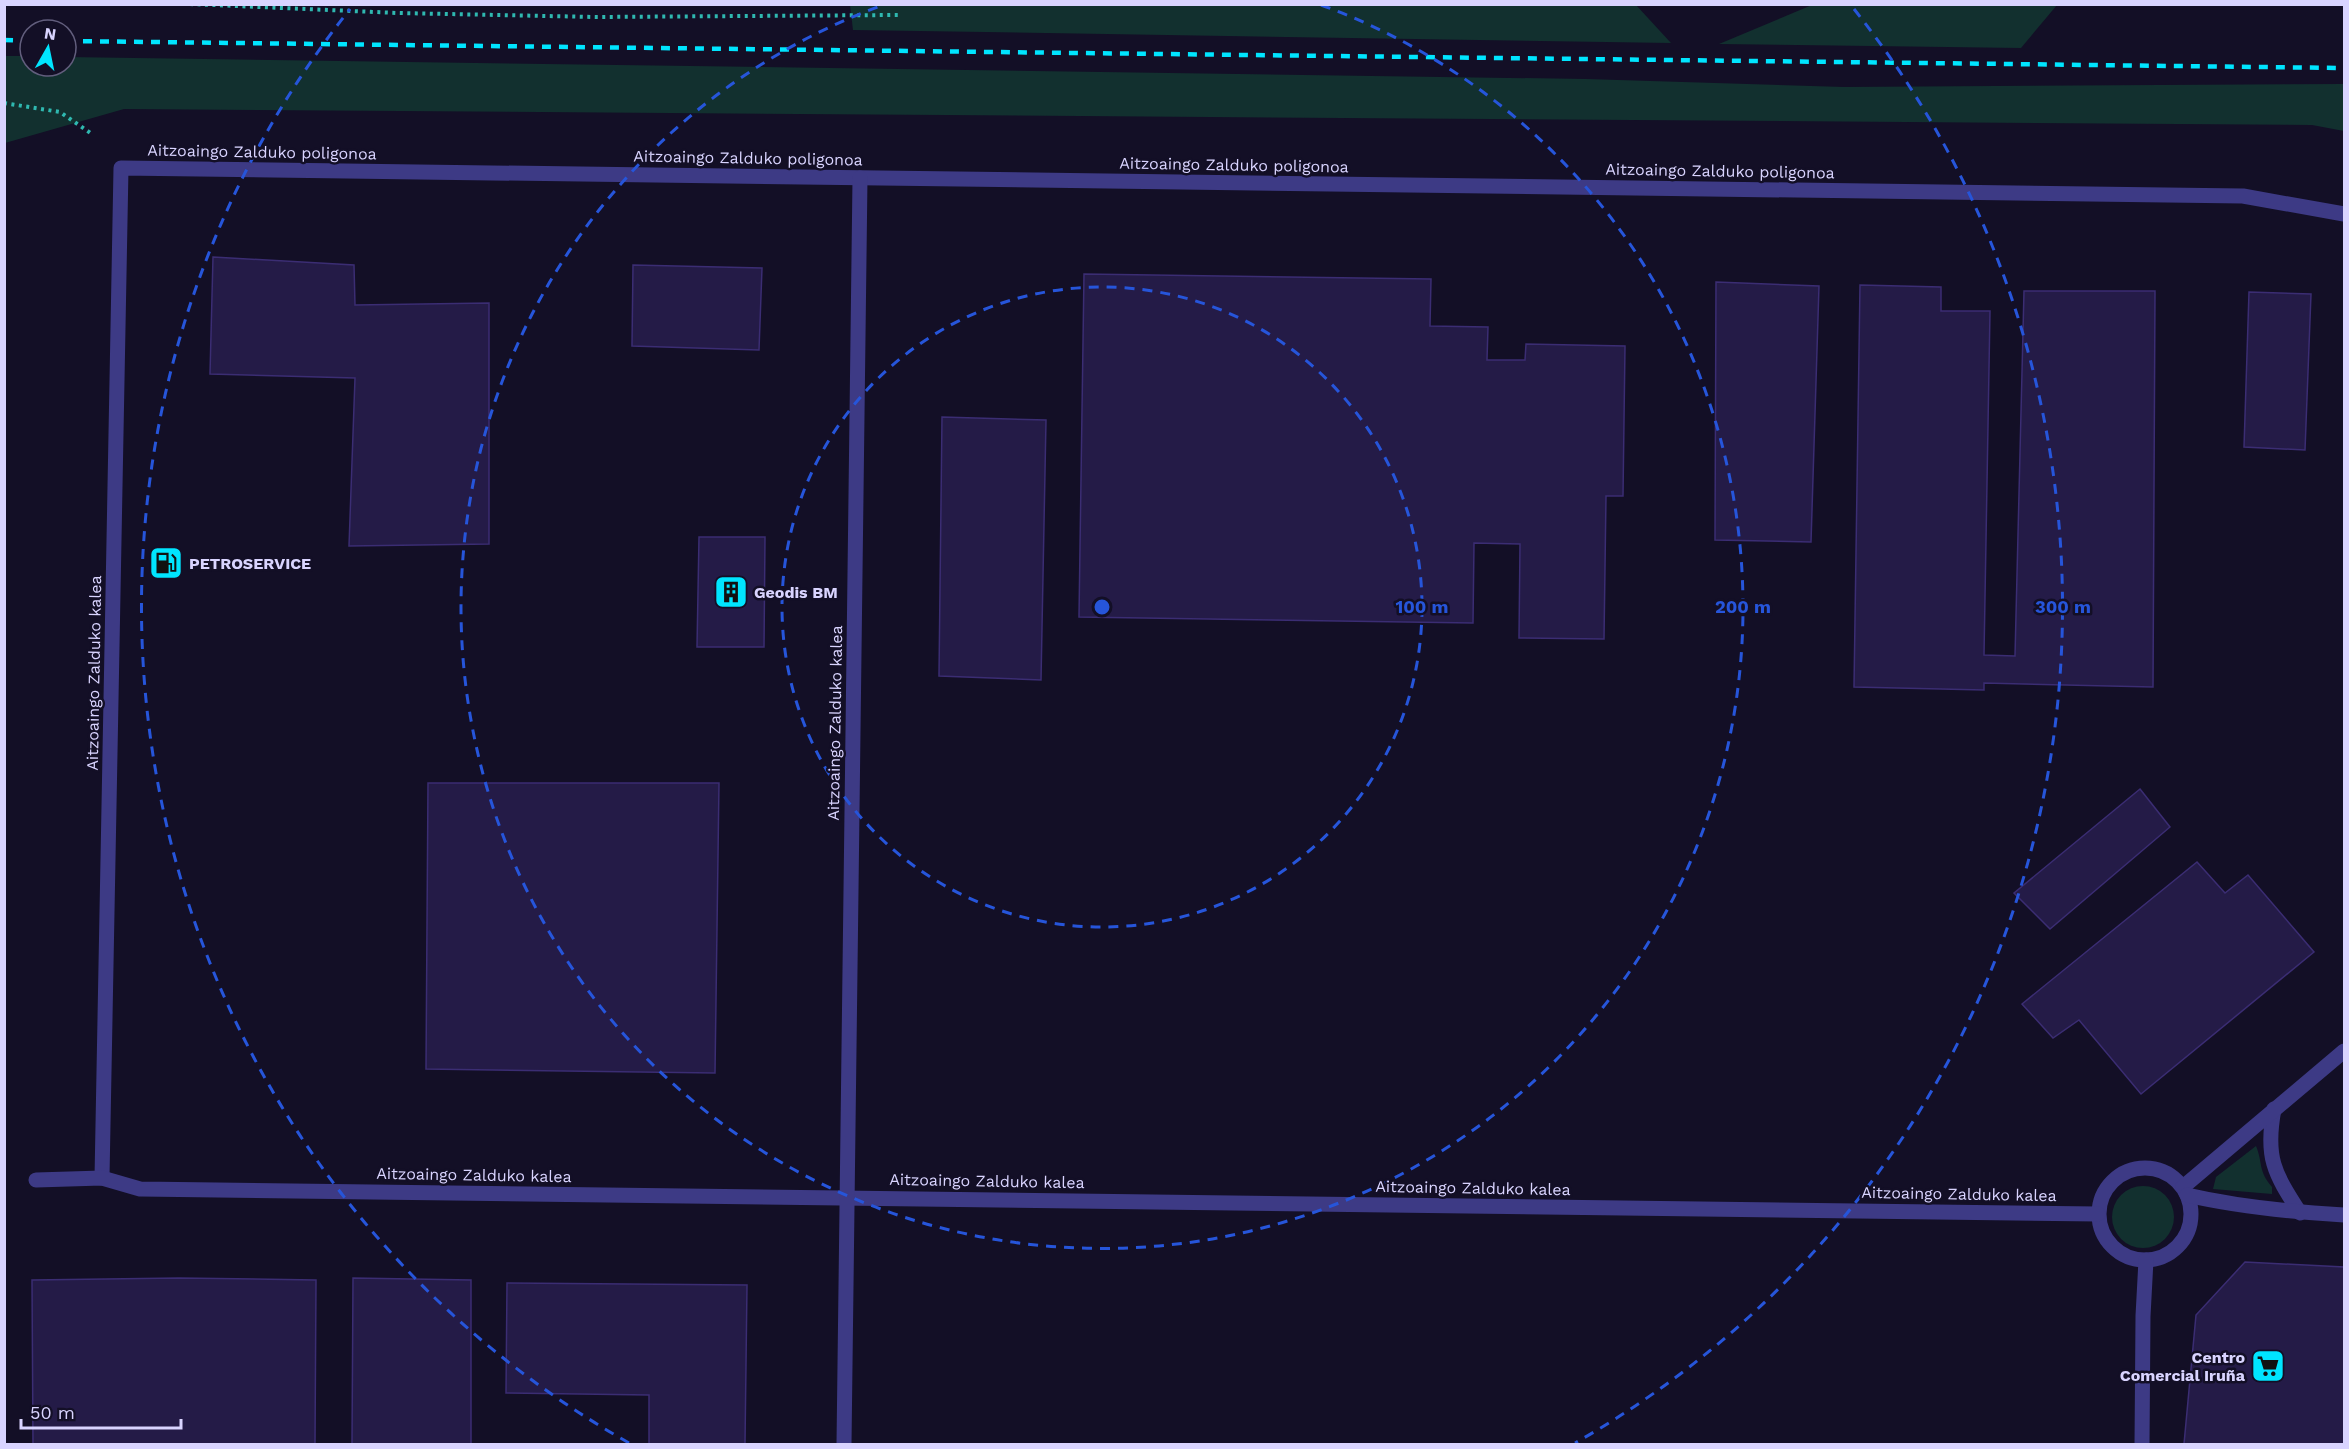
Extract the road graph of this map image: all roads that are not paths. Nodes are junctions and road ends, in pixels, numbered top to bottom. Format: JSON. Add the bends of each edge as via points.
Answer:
{"nodes":[{"id":1,"x":121,"y":168,"type":"joint"},
{"id":2,"x":860,"y":178,"type":"junction"},
{"id":3,"x":2344,"y":214,"type":"edge"},
{"id":4,"x":2344,"y":1051,"type":"edge"},
{"id":5,"x":2274,"y":1109,"type":"junction"},
{"id":6,"x":102,"y":1178,"type":"junction"},
{"id":7,"x":36,"y":1180,"type":"dead end"},
{"id":8,"x":2185,"y":1191,"type":"junction"},
{"id":9,"x":848,"y":1198,"type":"junction"},
{"id":10,"x":2300,"y":1212,"type":"junction"},
{"id":11,"x":2098,"y":1214,"type":"junction"},
{"id":12,"x":2344,"y":1215,"type":"edge"},
{"id":13,"x":2146,"y":1260,"type":"junction"},
{"id":14,"x":844,"y":1444,"type":"edge"},
{"id":15,"x":2142,"y":1444,"type":"edge"}],
"edges":[{"from":1,"to":2,"type":"street","name":"Aitzoaingo Zalduko poligonoa"},
{"from":1,"to":6,"type":"street","name":"Aitzoaingo Zalduko kalea"},
{"from":2,"to":3,"type":"street","name":"Aitzoaingo Zalduko poligonoa","via":[[2243,196]]},
{"from":2,"to":9,"type":"street","name":"Aitzoaingo Zalduko kalea"},
{"from":4,"to":5,"type":"street"},
{"from":5,"to":8,"type":"street"},
{"from":5,"to":10,"type":"street","via":[[2270,1149],[2278,1180]]},
{"from":6,"to":7,"type":"street","name":"Aitzoaingo Zalduko kalea"},
{"from":6,"to":9,"type":"street","name":"Aitzoaingo Zalduko kalea","via":[[140,1189]]},
{"from":8,"to":10,"type":"street","via":[[2222,1203]]},
{"from":8,"to":11,"type":"street","via":[[2171,1176],[2150,1168],[2134,1169],[2108,1185]]},
{"from":8,"to":13,"type":"street","via":[[2191,1210],[2181,1243],[2169,1254]]},
{"from":9,"to":11,"type":"street","name":"Aitzoaingo Zalduko kalea"},
{"from":9,"to":14,"type":"street","name":"Aitzoaingo Zalduko kalea"},
{"from":10,"to":12,"type":"street"},
{"from":11,"to":13,"type":"street","via":[[2105,1239],[2116,1251]]},
{"from":13,"to":15,"type":"street"}]}
